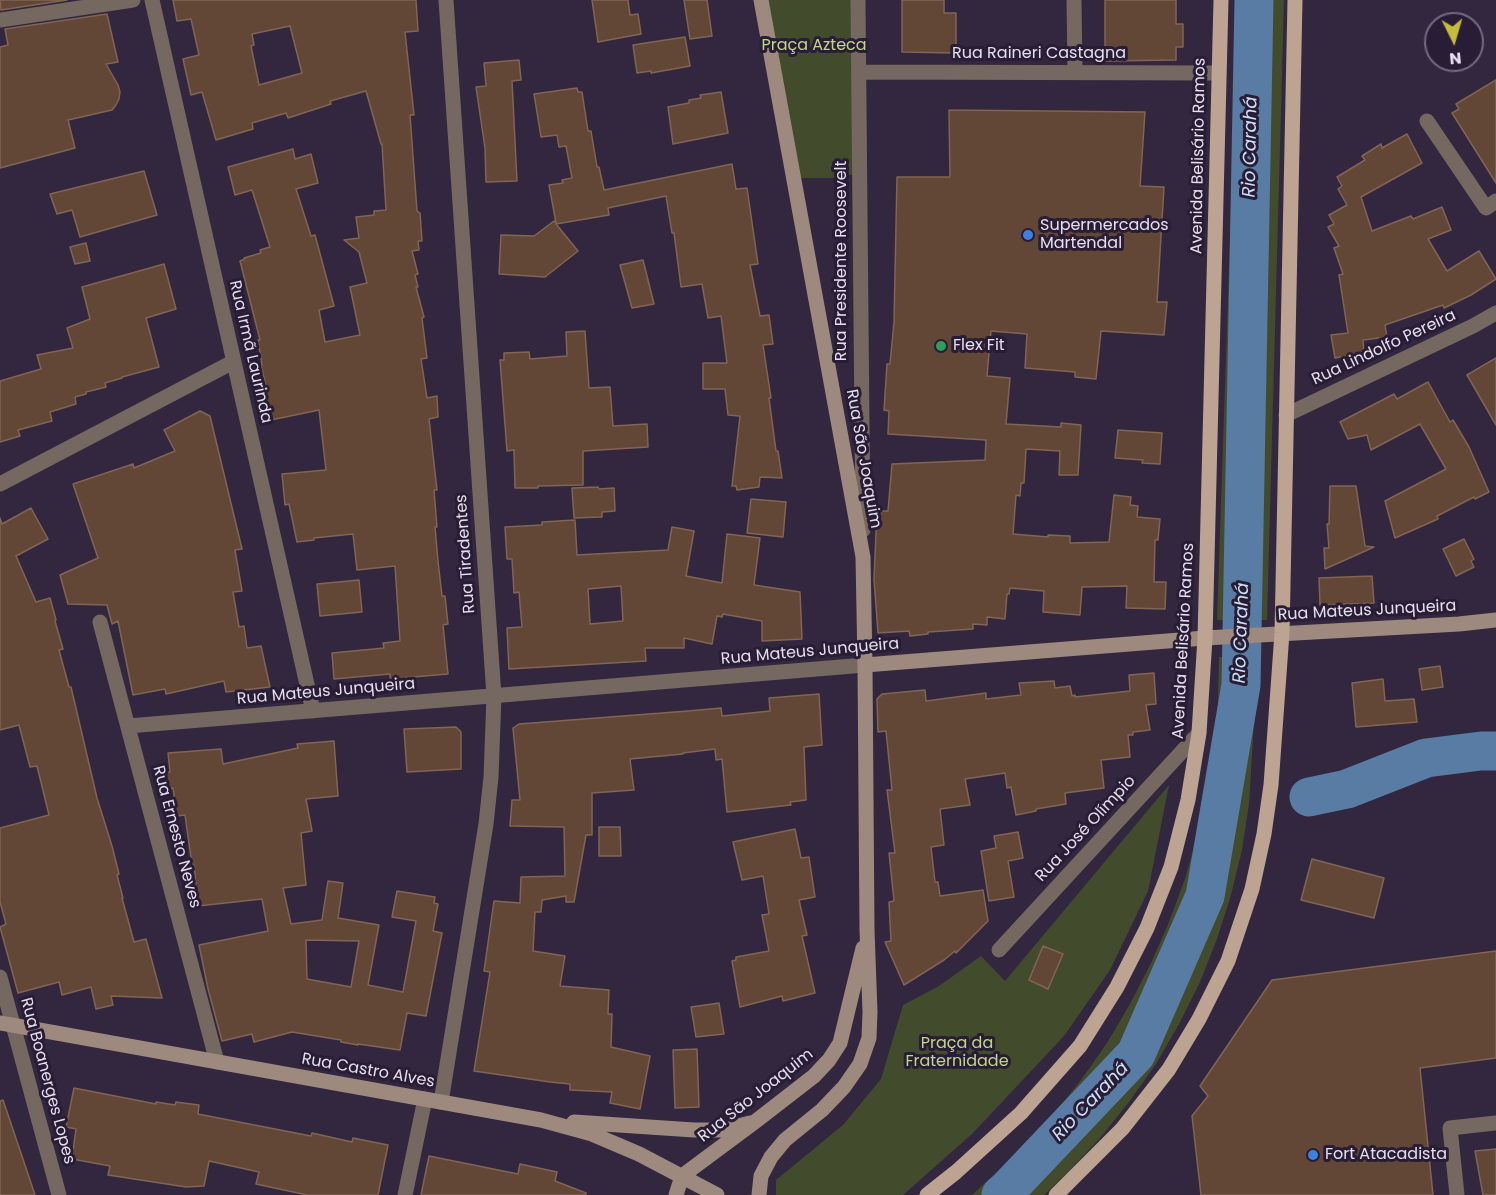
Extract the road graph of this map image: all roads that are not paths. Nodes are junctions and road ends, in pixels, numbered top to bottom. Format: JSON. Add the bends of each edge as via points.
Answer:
{"nodes":[{"id":1,"x":133,"y":0,"type":"edge"},
{"id":2,"x":152,"y":0,"type":"edge"},
{"id":3,"x":446,"y":0,"type":"edge"},
{"id":4,"x":760,"y":0,"type":"edge"},
{"id":5,"x":858,"y":0,"type":"edge"},
{"id":6,"x":1074,"y":0,"type":"edge"},
{"id":7,"x":1221,"y":0,"type":"edge"},
{"id":8,"x":1295,"y":0,"type":"edge"},
{"id":9,"x":0,"y":20,"type":"edge"},
{"id":10,"x":859,"y":72,"type":"junction"},
{"id":11,"x":1075,"y":72,"type":"junction"},
{"id":12,"x":1220,"y":73,"type":"junction"},
{"id":13,"x":1427,"y":120,"type":"dead end"},
{"id":14,"x":1496,"y":201,"type":"edge"},
{"id":15,"x":1496,"y":313,"type":"edge"},
{"id":16,"x":233,"y":362,"type":"junction"},
{"id":17,"x":1286,"y":415,"type":"junction"},
{"id":18,"x":0,"y":484,"type":"edge"},
{"id":19,"x":863,"y":557,"type":"junction"},
{"id":20,"x":1496,"y":620,"type":"edge"},
{"id":21,"x":100,"y":622,"type":"dead end"},
{"id":22,"x":1282,"y":633,"type":"junction"},
{"id":23,"x":1213,"y":637,"type":"junction"},
{"id":24,"x":865,"y":665,"type":"junction"},
{"id":25,"x":494,"y":696,"type":"junction"},
{"id":26,"x":313,"y":711,"type":"junction"},
{"id":27,"x":128,"y":726,"type":"junction"},
{"id":28,"x":1199,"y":733,"type":"junction"},
{"id":29,"x":867,"y":930,"type":"junction"},
{"id":30,"x":999,"y":950,"type":"dead end"},
{"id":31,"x":0,"y":977,"type":"edge"},
{"id":32,"x":7,"y":1024,"type":"edge"},
{"id":33,"x":217,"y":1062,"type":"junction"},
{"id":34,"x":425,"y":1099,"type":"junction"},
{"id":35,"x":441,"y":1102,"type":"junction"},
{"id":36,"x":541,"y":1120,"type":"junction"},
{"id":37,"x":756,"y":1121,"type":"junction"},
{"id":38,"x":1496,"y":1123,"type":"edge"},
{"id":39,"x":682,"y":1176,"type":"junction"},
{"id":40,"x":59,"y":1195,"type":"edge"},
{"id":41,"x":405,"y":1195,"type":"edge"},
{"id":42,"x":676,"y":1195,"type":"edge"},
{"id":43,"x":717,"y":1195,"type":"edge"},
{"id":44,"x":759,"y":1195,"type":"edge"},
{"id":45,"x":927,"y":1195,"type":"edge"},
{"id":46,"x":1056,"y":1195,"type":"edge"},
{"id":47,"x":1456,"y":1195,"type":"edge"}],
"edges":[{"from":1,"to":9,"type":"street"},
{"from":2,"to":16,"type":"street","name":"Rua Irmã Laurinda"},
{"from":3,"to":25,"type":"street","name":"Rua Tiradentes"},
{"from":4,"to":19,"type":"street","name":"Rua São Joaquim"},
{"from":5,"to":10,"type":"street","name":"Rua Presidente Roosevelt"},
{"from":6,"to":11,"type":"street"},
{"from":7,"to":12,"type":"main road","name":"Avenida Belisário Ramos"},
{"from":8,"to":17,"type":"main road"},
{"from":10,"to":11,"type":"street","name":"Rua Raineri Castagna"},
{"from":10,"to":19,"type":"street","name":"Rua Presidente Roosevelt"},
{"from":11,"to":12,"type":"street","name":"Rua Raineri Castagna"},
{"from":12,"to":23,"type":"main road","name":"Avenida Belisário Ramos"},
{"from":13,"to":14,"type":"street","via":[[1486,208]]},
{"from":15,"to":17,"type":"street","name":"Rua Lindolfo Pereira"},
{"from":16,"to":18,"type":"street"},
{"from":16,"to":26,"type":"street","name":"Rua Irmã Laurinda"},
{"from":17,"to":22,"type":"main road"},
{"from":19,"to":24,"type":"street","name":"Rua São Joaquim"},
{"from":20,"to":22,"type":"street","name":"Rua Mateus Junqueira"},
{"from":21,"to":27,"type":"street","name":"Rua Ernesto Neves"},
{"from":22,"to":23,"type":"street","name":"Rua Mateus Junqueira"},
{"from":22,"to":46,"type":"main road","via":[[1264,834],[1252,889],[1228,961],[1169,1069],[1122,1129]]},
{"from":23,"to":24,"type":"street","name":"Rua Mateus Junqueira"},
{"from":23,"to":28,"type":"main road","name":"Avenida Belisário Ramos"},
{"from":24,"to":25,"type":"street","name":"Rua Mateus Junqueira"},
{"from":24,"to":29,"type":"street","name":"Rua São Joaquim"},
{"from":25,"to":26,"type":"street","name":"Rua Mateus Junqueira"},
{"from":25,"to":35,"type":"street","name":"Rua Tiradentes","via":[[486,824]]},
{"from":26,"to":27,"type":"street","name":"Rua Mateus Junqueira"},
{"from":27,"to":33,"type":"street","name":"Rua Ernesto Neves"},
{"from":28,"to":30,"type":"street","name":"Rua José Olímpio"},
{"from":28,"to":45,"type":"main road","name":"Avenida Belisário Ramos","via":[[1171,867],[1118,987],[1080,1046],[1021,1113]]},
{"from":29,"to":37,"type":"street","name":"Rua São Joaquim","via":[[840,1043],[814,1076]]},
{"from":29,"to":44,"type":"street","name":"Rua São Joaquim","via":[[869,1038],[860,1064],[822,1110],[771,1156],[761,1176]]},
{"from":31,"to":32,"type":"street","name":"Rua Boanerges Lopes"},
{"from":32,"to":33,"type":"street","name":"Rua Castro Alves"},
{"from":32,"to":40,"type":"street","name":"Rua Boanerges Lopes"},
{"from":33,"to":34,"type":"street","name":"Rua Castro Alves"},
{"from":34,"to":35,"type":"street","name":"Rua Castro Alves"},
{"from":34,"to":41,"type":"street"},
{"from":35,"to":36,"type":"street","name":"Rua Castro Alves"},
{"from":36,"to":37,"type":"street","via":[[694,1130],[723,1130]]},
{"from":36,"to":39,"type":"street","name":"Rua Castro Alves","via":[[592,1134]]},
{"from":37,"to":39,"type":"street","name":"Rua São Joaquim"},
{"from":38,"to":47,"type":"street","via":[[1450,1128]]},
{"from":39,"to":42,"type":"street"},
{"from":39,"to":43,"type":"street","name":"Rua Castro Alves"}]}
